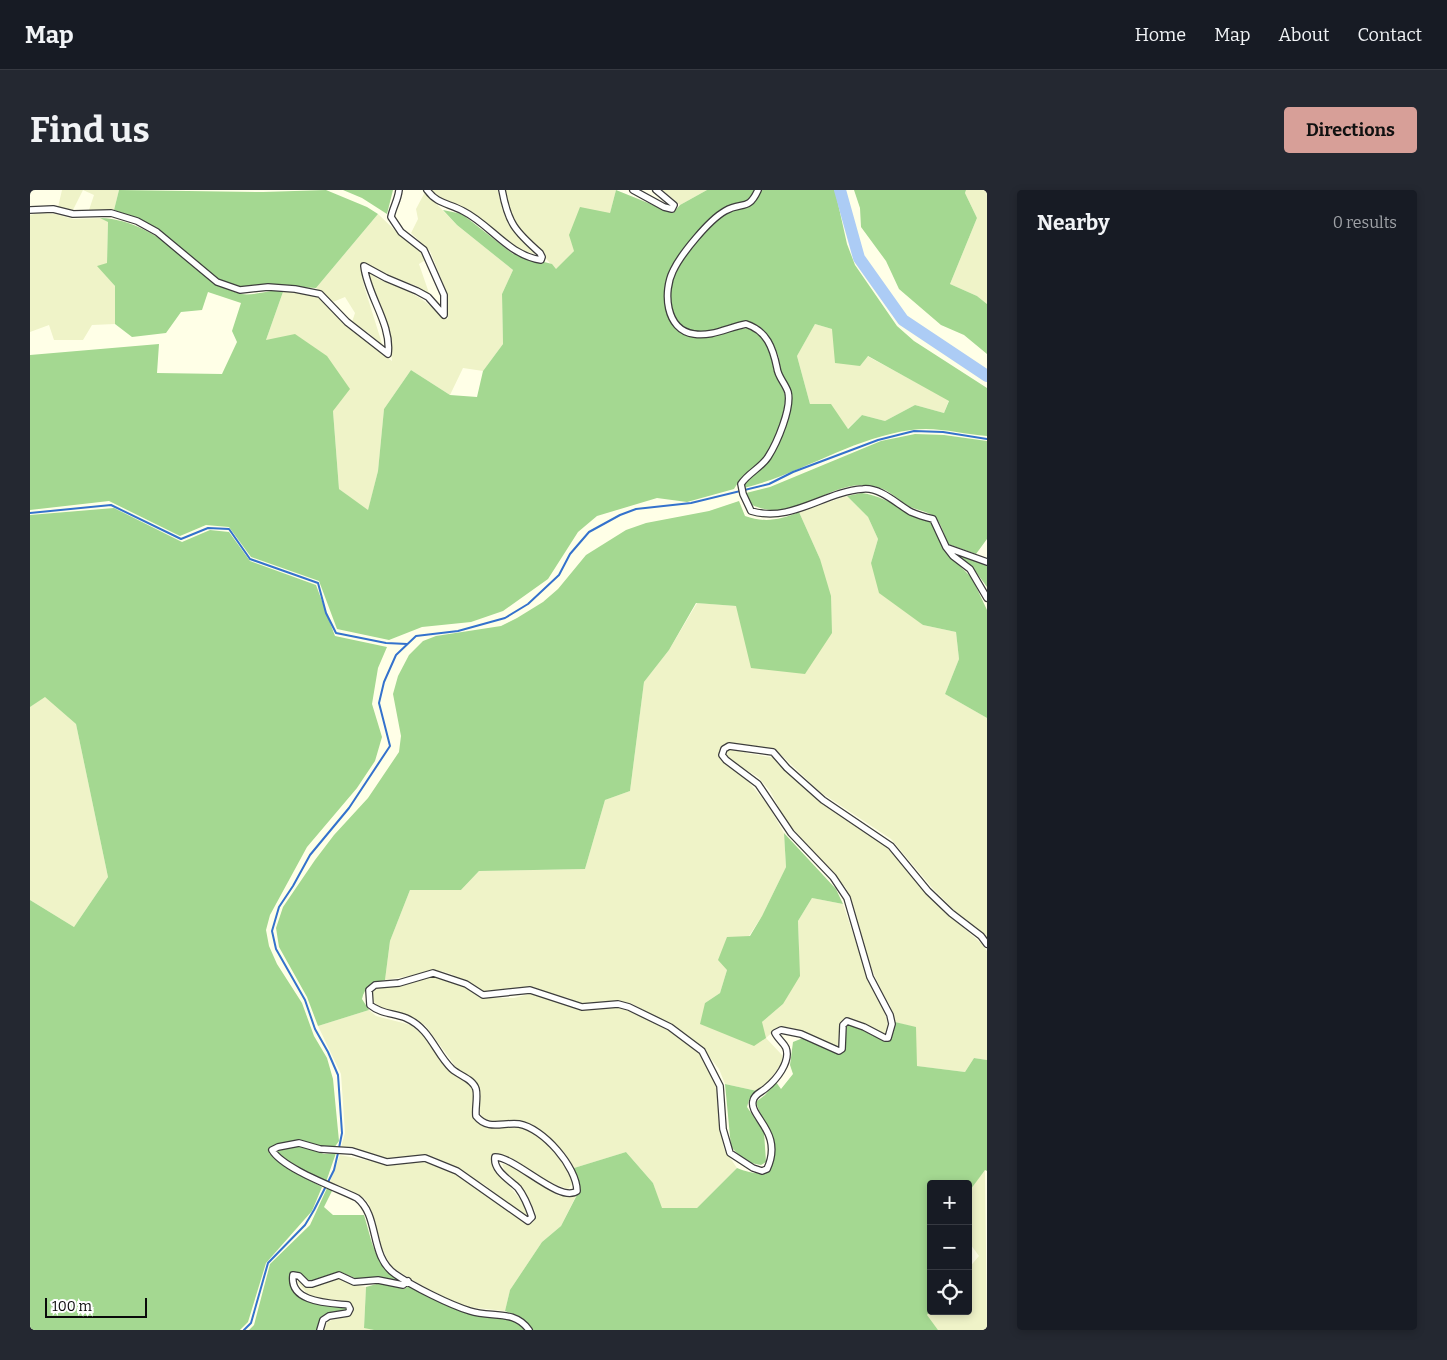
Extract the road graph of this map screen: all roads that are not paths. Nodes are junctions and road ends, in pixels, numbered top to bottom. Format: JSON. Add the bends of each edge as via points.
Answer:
{"nodes":[{"id":1,"x":399,"y":190,"type":"edge"},
{"id":2,"x":427,"y":190,"type":"edge"},
{"id":3,"x":502,"y":190,"type":"edge"},
{"id":4,"x":633,"y":190,"type":"edge"},
{"id":5,"x":656,"y":190,"type":"edge"},
{"id":6,"x":758,"y":190,"type":"edge"},
{"id":7,"x":30,"y":210,"type":"edge"},
{"id":8,"x":946,"y":547,"type":"junction"},
{"id":9,"x":987,"y":562,"type":"edge"},
{"id":10,"x":987,"y":598,"type":"edge"},
{"id":11,"x":987,"y":944,"type":"edge"},
{"id":12,"x":408,"y":1281,"type":"junction"},
{"id":13,"x":320,"y":1330,"type":"edge"},
{"id":14,"x":529,"y":1330,"type":"edge"}],
"edges":[{"from":1,"to":7,"type":"street","via":[[391,217],[401,232],[424,250],[444,295],[444,315],[428,297],[364,266],[365,280],[383,325],[389,353],[386,354],[347,322],[320,294],[268,287],[240,290],[217,282],[157,232],[137,221],[111,213]]},
{"from":2,"to":3,"type":"street","via":[[440,203],[462,211],[516,252],[541,260],[540,252],[510,222]]},
{"from":4,"to":5,"type":"street","via":[[672,209],[671,201]]},
{"from":6,"to":8,"type":"street","via":[[753,202],[726,210],[692,244],[673,271],[667,297],[675,322],[683,329],[693,334],[708,334],[746,324],[762,332],[774,351],[789,402],[768,458],[741,484],[751,511],[780,514],[843,493],[872,489],[917,515],[933,519]]},
{"from":8,"to":9,"type":"street"},
{"from":8,"to":10,"type":"street","via":[[970,569]]},
{"from":11,"to":12,"type":"street","via":[[928,891],[891,846],[823,800],[773,752],[736,746],[724,749],[722,755],[726,760],[758,784],[791,833],[847,898],[870,977],[890,1015],[892,1024],[888,1038],[847,1021],[843,1025],[842,1049],[838,1051],[801,1034],[781,1030],[775,1033],[786,1047],[786,1062],[770,1085],[752,1101],[753,1109],[770,1135],[770,1162],[767,1169],[762,1170],[730,1153],[723,1129],[720,1086],[702,1051],[670,1027],[630,1006],[582,1007],[530,990],[483,995],[466,984],[433,973],[398,983],[375,985],[369,990],[370,1005],[377,1011],[415,1024],[431,1038],[453,1070],[472,1082],[476,1090],[476,1116],[480,1121],[489,1125],[526,1126],[565,1158],[577,1186],[577,1191],[568,1194],[495,1157],[501,1173],[518,1188],[529,1208],[532,1217],[528,1221],[463,1175],[425,1158],[387,1162],[352,1151],[320,1149],[299,1143],[272,1150],[297,1170],[364,1204],[380,1256],[394,1273]]},
{"from":12,"to":13,"type":"street","via":[[403,1285],[378,1280],[360,1283],[339,1275],[308,1284],[294,1275],[294,1284],[308,1299],[348,1305],[350,1309],[348,1314],[323,1320]]},
{"from":12,"to":14,"type":"street","via":[[470,1311],[517,1318]]}]}
